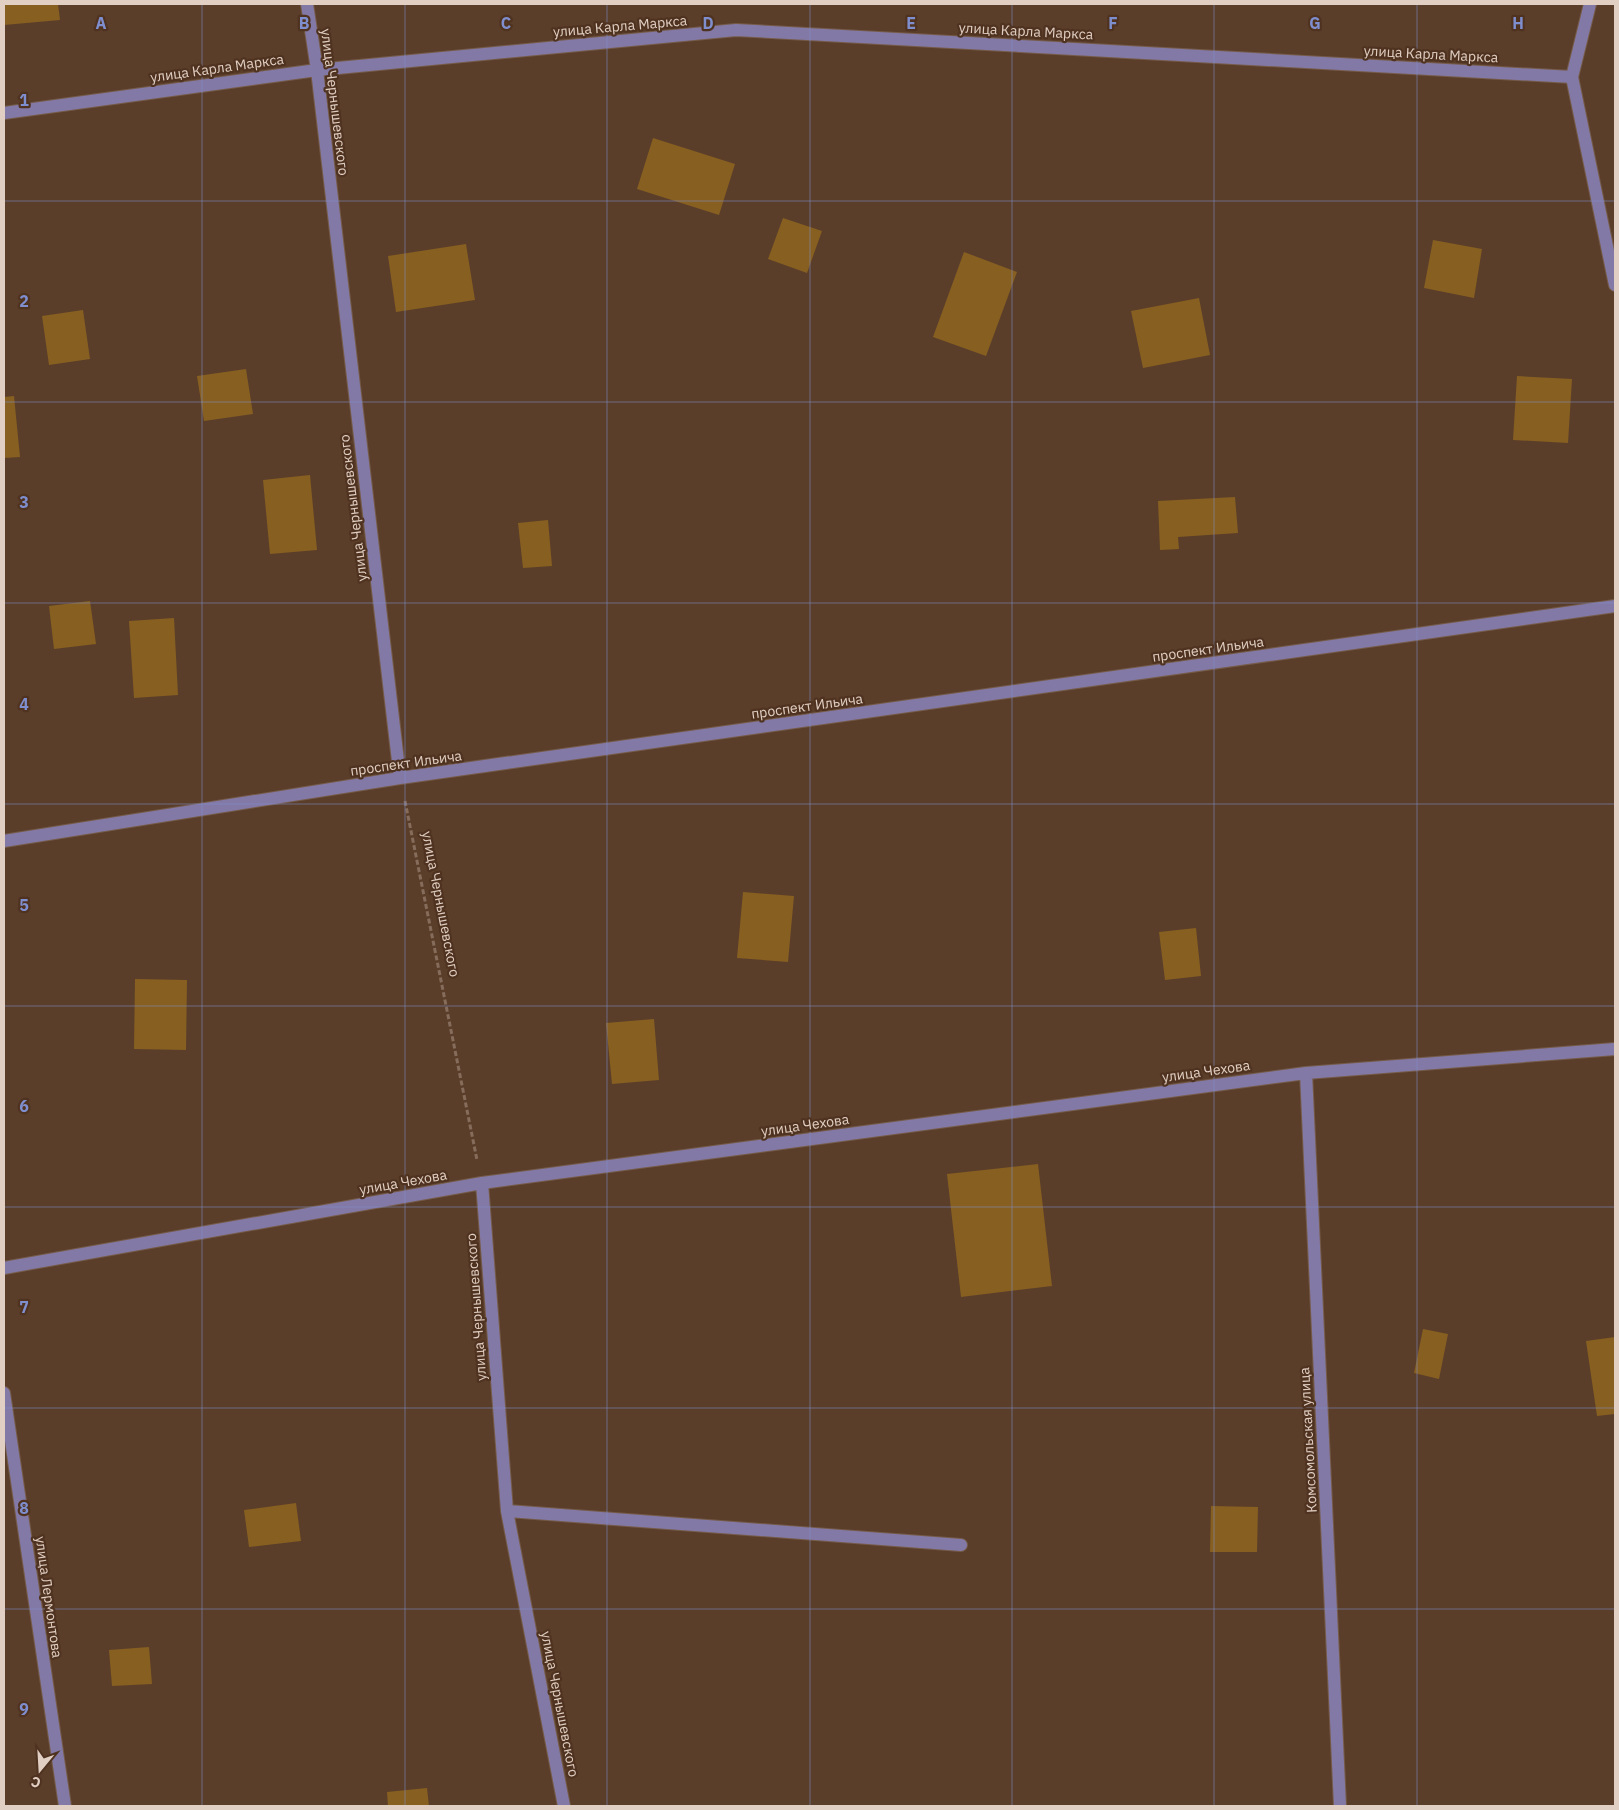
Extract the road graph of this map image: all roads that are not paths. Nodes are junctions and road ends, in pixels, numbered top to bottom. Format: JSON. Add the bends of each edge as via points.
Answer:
{"nodes":[{"id":1,"x":307,"y":4,"type":"edge"},
{"id":2,"x":1590,"y":4,"type":"edge"},
{"id":3,"x":317,"y":70,"type":"junction"},
{"id":4,"x":1572,"y":77,"type":"junction"},
{"id":5,"x":4,"y":113,"type":"edge"},
{"id":6,"x":1615,"y":285,"type":"edge"},
{"id":7,"x":1615,"y":606,"type":"edge"},
{"id":8,"x":400,"y":778,"type":"junction"},
{"id":9,"x":4,"y":841,"type":"edge"},
{"id":10,"x":1615,"y":1049,"type":"edge"},
{"id":11,"x":1306,"y":1073,"type":"junction"},
{"id":12,"x":482,"y":1183,"type":"junction"},
{"id":13,"x":4,"y":1268,"type":"edge"},
{"id":14,"x":4,"y":1393,"type":"edge"},
{"id":15,"x":507,"y":1511,"type":"junction"},
{"id":16,"x":960,"y":1545,"type":"dead end"},
{"id":17,"x":65,"y":1806,"type":"edge"},
{"id":18,"x":564,"y":1806,"type":"edge"},
{"id":19,"x":1340,"y":1806,"type":"edge"}],
"edges":[{"from":1,"to":3,"type":"street","name":"улица Чернышевского"},
{"from":2,"to":4,"type":"street"},
{"from":3,"to":4,"type":"street","name":"улица Карла Маркса","via":[[736,30]]},
{"from":3,"to":5,"type":"street","name":"улица Карла Маркса"},
{"from":3,"to":8,"type":"street","name":"улица Чернышевского"},
{"from":4,"to":6,"type":"street"},
{"from":7,"to":8,"type":"street","name":"проспект Ильича"},
{"from":8,"to":9,"type":"street","name":"проспект Ильича"},
{"from":10,"to":11,"type":"street","name":"улица Чехова"},
{"from":11,"to":12,"type":"street","name":"улица Чехова"},
{"from":11,"to":19,"type":"street","name":"Комсомольская улица"},
{"from":12,"to":13,"type":"street","name":"улица Чехова"},
{"from":12,"to":15,"type":"street","name":"улица Чернышевского"},
{"from":14,"to":17,"type":"street","name":"улица Лермонтова"},
{"from":15,"to":16,"type":"street"},
{"from":15,"to":18,"type":"street","name":"улица Чернышевского"}]}
